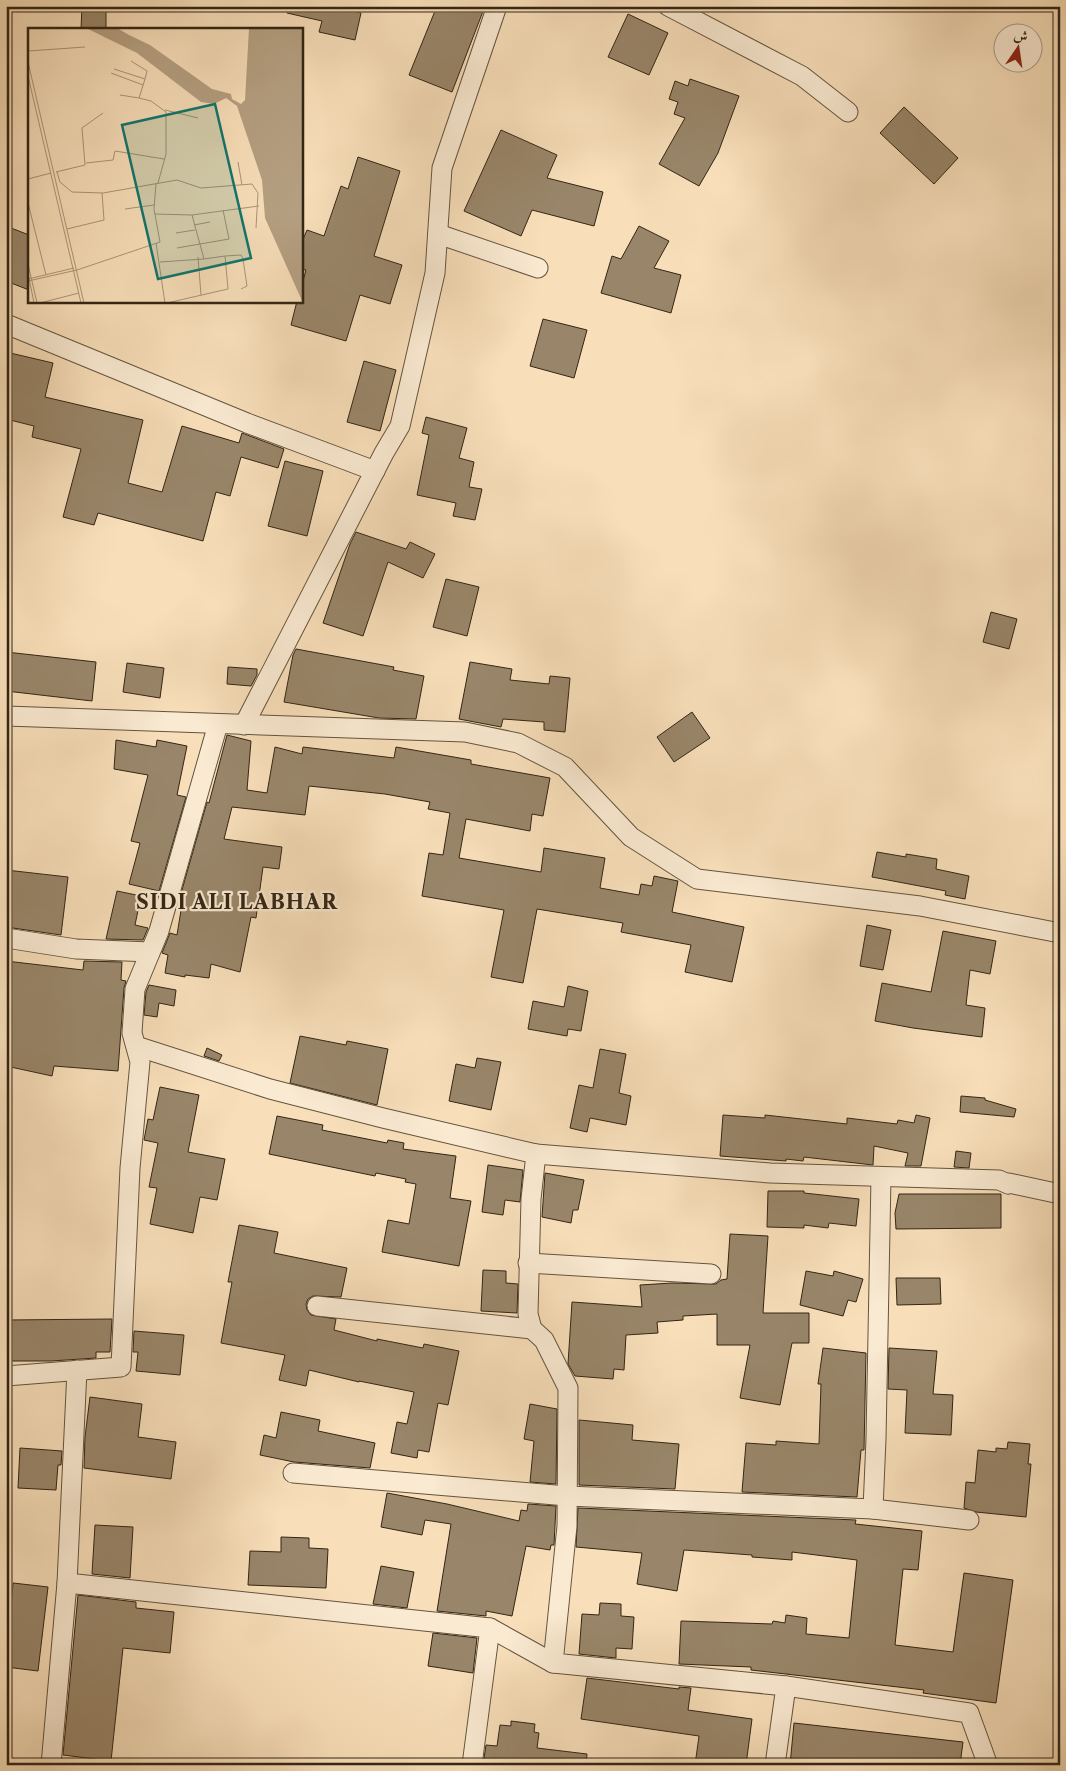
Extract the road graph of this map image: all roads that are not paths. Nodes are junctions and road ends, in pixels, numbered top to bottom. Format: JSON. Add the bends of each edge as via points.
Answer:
{"nodes":[{"id":1,"x":497,"y":6,"type":"edge"},
{"id":2,"x":668,"y":6,"type":"edge"},
{"id":3,"x":848,"y":112,"type":"dead end"},
{"id":4,"x":438,"y":234,"type":"junction"},
{"id":5,"x":538,"y":268,"type":"dead end"},
{"id":6,"x":6,"y":324,"type":"edge"},
{"id":7,"x":375,"y":471,"type":"junction"},
{"id":8,"x":6,"y":716,"type":"edge"},
{"id":9,"x":218,"y":724,"type":"junction"},
{"id":10,"x":244,"y":724,"type":"junction"},
{"id":11,"x":1060,"y":933,"type":"edge"},
{"id":12,"x":6,"y":938,"type":"edge"},
{"id":13,"x":150,"y":952,"type":"junction"},
{"id":14,"x":142,"y":1053,"type":"junction"},
{"id":15,"x":536,"y":1154,"type":"junction"},
{"id":16,"x":881,"y":1177,"type":"junction"},
{"id":17,"x":1060,"y":1194,"type":"edge"},
{"id":18,"x":528,"y":1263,"type":"junction"},
{"id":19,"x":711,"y":1274,"type":"dead end"},
{"id":20,"x":317,"y":1306,"type":"dead end"},
{"id":21,"x":532,"y":1329,"type":"junction"},
{"id":22,"x":77,"y":1370,"type":"junction"},
{"id":23,"x":6,"y":1376,"type":"edge"},
{"id":24,"x":293,"y":1473,"type":"dead end"},
{"id":25,"x":567,"y":1496,"type":"junction"},
{"id":26,"x":873,"y":1509,"type":"junction"},
{"id":27,"x":969,"y":1520,"type":"dead end"},
{"id":28,"x":67,"y":1583,"type":"junction"},
{"id":29,"x":490,"y":1628,"type":"junction"},
{"id":30,"x":553,"y":1663,"type":"junction"},
{"id":31,"x":786,"y":1686,"type":"junction"},
{"id":32,"x":51,"y":1765,"type":"edge"},
{"id":33,"x":472,"y":1765,"type":"edge"},
{"id":34,"x":775,"y":1765,"type":"edge"},
{"id":35,"x":985,"y":1765,"type":"edge"}],
"edges":[{"from":1,"to":4,"type":"street","via":[[442,168]]},
{"from":2,"to":3,"type":"street","via":[[802,76]]},
{"from":4,"to":5,"type":"street"},
{"from":4,"to":7,"type":"street","via":[[435,273],[400,426]]},
{"from":6,"to":7,"type":"street","via":[[247,423]]},
{"from":7,"to":10,"type":"street"},
{"from":8,"to":9,"type":"street"},
{"from":9,"to":10,"type":"street"},
{"from":9,"to":13,"type":"street","via":[[159,931]]},
{"from":10,"to":11,"type":"street","via":[[465,732],[518,743],[565,767],[631,836],[697,879],[920,906]]},
{"from":12,"to":13,"type":"street","via":[[76,950]]},
{"from":13,"to":14,"type":"street","via":[[135,989],[132,1033]]},
{"from":14,"to":15,"type":"street","via":[[383,1118]]},
{"from":14,"to":22,"type":"street","via":[[130,1168],[121,1367]]},
{"from":15,"to":16,"type":"street","via":[[770,1173]]},
{"from":15,"to":18,"type":"street"},
{"from":16,"to":17,"type":"street","via":[[999,1180]]},
{"from":16,"to":26,"type":"street"},
{"from":18,"to":19,"type":"street"},
{"from":18,"to":21,"type":"street","via":[[528,1314]]},
{"from":20,"to":21,"type":"street"},
{"from":21,"to":25,"type":"street","via":[[544,1340],[568,1388]]},
{"from":22,"to":23,"type":"street"},
{"from":22,"to":28,"type":"street"},
{"from":24,"to":25,"type":"street"},
{"from":25,"to":26,"type":"street"},
{"from":25,"to":30,"type":"street","via":[[567,1526]]},
{"from":26,"to":27,"type":"street"},
{"from":28,"to":29,"type":"street"},
{"from":28,"to":32,"type":"street"},
{"from":29,"to":30,"type":"street"},
{"from":29,"to":33,"type":"street"},
{"from":30,"to":31,"type":"street"},
{"from":31,"to":34,"type":"street"},
{"from":31,"to":35,"type":"street","via":[[969,1713]]}]}
